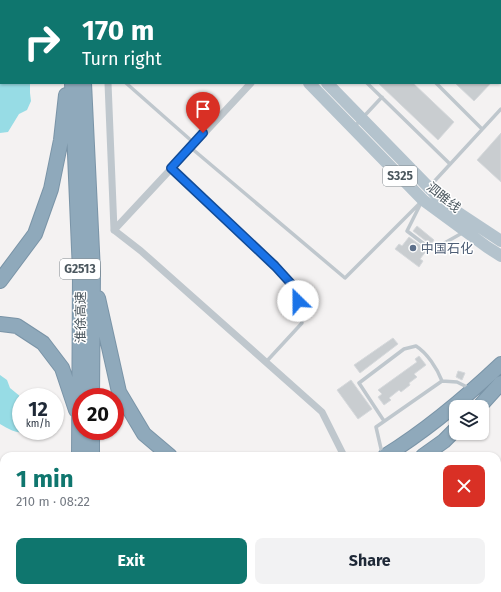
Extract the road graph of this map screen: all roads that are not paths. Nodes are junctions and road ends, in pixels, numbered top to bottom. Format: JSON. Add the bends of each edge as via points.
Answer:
{"nodes":[{"id":1,"x":67,"y":84,"type":"edge"},
{"id":2,"x":72,"y":84,"type":"edge"},
{"id":3,"x":84,"y":84,"type":"edge"},
{"id":4,"x":108,"y":84,"type":"edge"},
{"id":5,"x":127,"y":84,"type":"edge"},
{"id":6,"x":250,"y":84,"type":"edge"},
{"id":7,"x":310,"y":84,"type":"edge"},
{"id":8,"x":328,"y":84,"type":"edge"},
{"id":9,"x":369,"y":84,"type":"edge"},
{"id":10,"x":437,"y":84,"type":"edge"},
{"id":11,"x":382,"y":97,"type":"junction"},
{"id":12,"x":501,"y":109,"type":"edge"},
{"id":13,"x":362,"y":119,"type":"junction"},
{"id":14,"x":354,"y":128,"type":"junction"},
{"id":15,"x":482,"y":129,"type":"junction"},
{"id":16,"x":192,"y":145,"type":"junction"},
{"id":17,"x":450,"y":164,"type":"junction"},
{"id":18,"x":171,"y":168,"type":"junction"},
{"id":19,"x":428,"y":187,"type":"junction"},
{"id":20,"x":423,"y":200,"type":"junction"},
{"id":21,"x":114,"y":230,"type":"junction"},
{"id":22,"x":465,"y":232,"type":"junction"},
{"id":23,"x":501,"y":242,"type":"edge"},
{"id":24,"x":501,"y":256,"type":"edge"},
{"id":25,"x":93,"y":272,"type":"junction"},
{"id":26,"x":0,"y":281,"type":"edge"},
{"id":27,"x":0,"y":324,"type":"edge"},
{"id":28,"x":266,"y":362,"type":"junction"},
{"id":29,"x":501,"y":364,"type":"edge"},
{"id":30,"x":442,"y":381,"type":"junction"},
{"id":31,"x":501,"y":383,"type":"edge"},
{"id":32,"x":80,"y":388,"type":"edge"},
{"id":33,"x":92,"y":388,"type":"edge"},
{"id":34,"x":472,"y":390,"type":"junction"},
{"id":35,"x":72,"y":397,"type":"edge"},
{"id":36,"x":485,"y":400,"type":"edge"},
{"id":37,"x":384,"y":421,"type":"junction"},
{"id":38,"x":449,"y":436,"type":"edge"},
{"id":39,"x":79,"y":440,"type":"edge"},
{"id":40,"x":92,"y":440,"type":"edge"},
{"id":41,"x":79,"y":452,"type":"edge"},
{"id":42,"x":92,"y":452,"type":"edge"},
{"id":43,"x":165,"y":452,"type":"edge"},
{"id":44,"x":342,"y":452,"type":"edge"},
{"id":45,"x":383,"y":452,"type":"edge"},
{"id":46,"x":390,"y":452,"type":"edge"},
{"id":47,"x":429,"y":452,"type":"edge"}],
"edges":[{"from":1,"to":26,"type":"highway","via":[[61,140],[51,190],[34,234]]},
{"from":2,"to":32,"type":"highway","name":"淮徐高速","number":"G2513","via":[[80,272]]},
{"from":3,"to":25,"type":"highway","name":"淮徐高速","number":"G2513"},
{"from":4,"to":21,"type":"street"},
{"from":5,"to":16,"type":"lane","via":[[179,129]]},
{"from":6,"to":16,"type":"street"},
{"from":7,"to":14,"type":"main road","name":"泗睢线","number":"S325"},
{"from":8,"to":13,"type":"main road","name":"泗睢线","number":"S325"},
{"from":9,"to":11,"type":"lane"},
{"from":10,"to":15,"type":"lane"},
{"from":11,"to":13,"type":"lane"},
{"from":11,"to":17,"type":"lane"},
{"from":12,"to":15,"type":"lane"},
{"from":13,"to":14,"type":"lane"},
{"from":13,"to":19,"type":"main road","name":"泗睢线","number":"S325"},
{"from":14,"to":20,"type":"main road","name":"泗睢线","number":"S325"},
{"from":15,"to":17,"type":"lane"},
{"from":16,"to":18,"type":"street"},
{"from":16,"to":20,"type":"lane","via":[[345,278]]},
{"from":17,"to":19,"type":"lane"},
{"from":18,"to":21,"type":"street"},
{"from":18,"to":28,"type":"lane","via":[[296,289],[302,323]]},
{"from":19,"to":23,"type":"main road","name":"泗睢线","number":"S325","via":[[445,204]]},
{"from":20,"to":22,"type":"main road","name":"泗睢线","number":"S325"},
{"from":20,"to":22,"type":"lane","via":[[407,232],[432,250]]},
{"from":21,"to":28,"type":"street","via":[[141,250]]},
{"from":22,"to":24,"type":"main road","name":"泗睢线","number":"S325"},
{"from":25,"to":33,"type":"highway","name":"淮徐高速","number":"G2513"},
{"from":25,"to":43,"type":"highway","via":[[119,392],[144,434]]},
{"from":27,"to":35,"type":"highway","via":[[17,326],[43,343],[62,368]]},
{"from":28,"to":44,"type":"street","via":[[322,412]]},
{"from":29,"to":34,"type":"highway"},
{"from":30,"to":34,"type":"lane","via":[[457,382]]},
{"from":30,"to":37,"type":"lane"},
{"from":30,"to":37,"type":"lane","via":[[422,350],[416,346],[404,349],[359,383]]},
{"from":31,"to":36,"type":"highway"},
{"from":34,"to":46,"type":"highway"},
{"from":37,"to":45,"type":"lane","via":[[376,427]]},
{"from":38,"to":47,"type":"highway"},
{"from":39,"to":41,"type":"highway","name":"淮徐高速","number":"G2513"},
{"from":40,"to":42,"type":"highway"}]}
